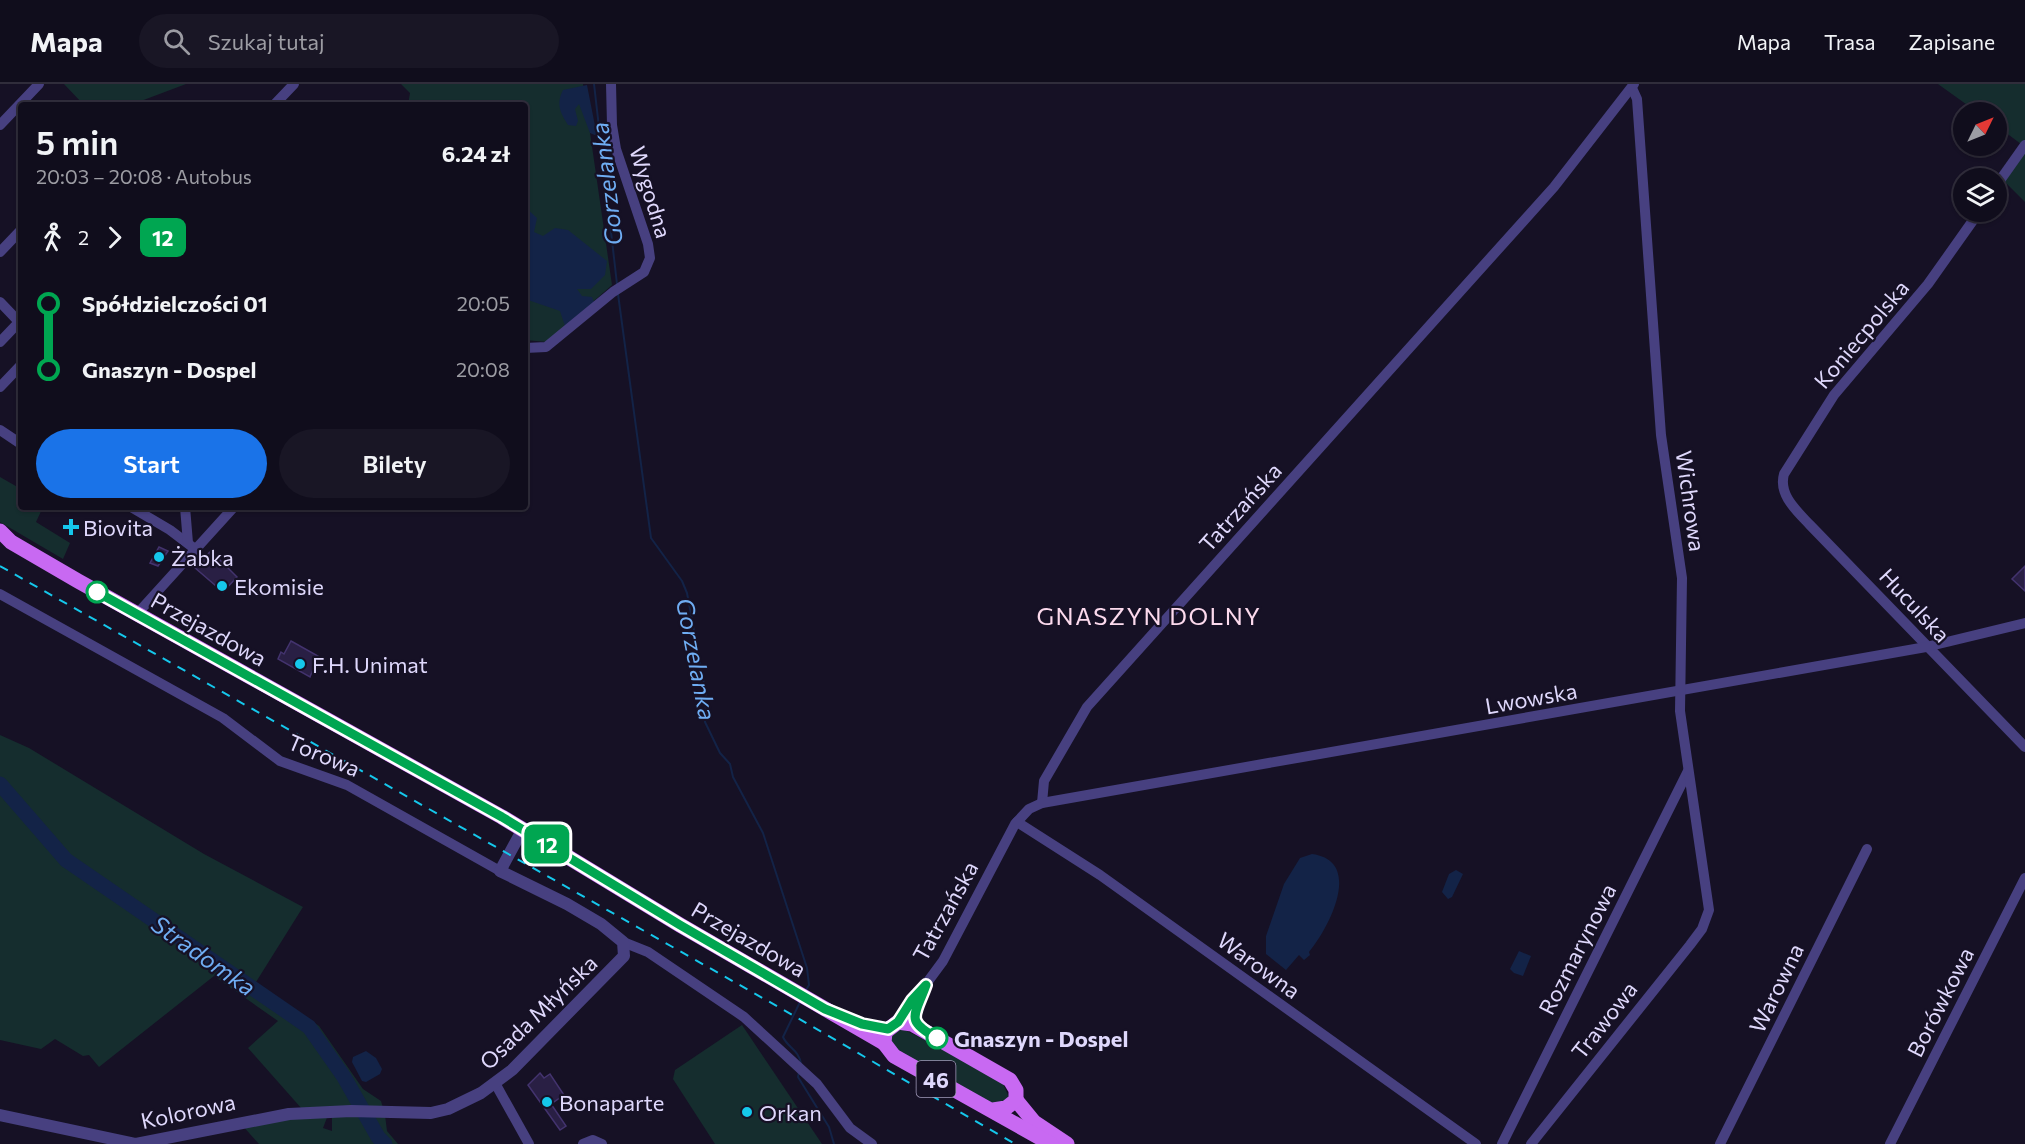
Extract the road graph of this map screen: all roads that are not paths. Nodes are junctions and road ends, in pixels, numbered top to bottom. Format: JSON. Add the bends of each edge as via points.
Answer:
{"nodes":[{"id":1,"x":39,"y":84,"type":"edge"},
{"id":2,"x":294,"y":84,"type":"edge"},
{"id":3,"x":611,"y":84,"type":"edge"},
{"id":4,"x":1633,"y":86,"type":"edge"},
{"id":5,"x":22,"y":102,"type":"edge"},
{"id":6,"x":277,"y":102,"type":"edge"},
{"id":7,"x":18,"y":106,"type":"edge"},
{"id":8,"x":0,"y":125,"type":"edge"},
{"id":9,"x":2025,"y":145,"type":"edge"},
{"id":10,"x":2007,"y":170,"type":"edge"},
{"id":11,"x":1971,"y":222,"type":"edge"},
{"id":12,"x":18,"y":233,"type":"edge"},
{"id":13,"x":0,"y":252,"type":"edge"},
{"id":14,"x":0,"y":302,"type":"edge"},
{"id":15,"x":18,"y":320,"type":"edge"},
{"id":16,"x":18,"y":324,"type":"edge"},
{"id":17,"x":0,"y":342,"type":"edge"},
{"id":18,"x":528,"y":348,"type":"edge"},
{"id":19,"x":18,"y":368,"type":"edge"},
{"id":20,"x":0,"y":387,"type":"edge"},
{"id":21,"x":0,"y":430,"type":"edge"},
{"id":22,"x":18,"y":442,"type":"edge"},
{"id":23,"x":1782,"y":486,"type":"joint"},
{"id":24,"x":136,"y":510,"type":"edge"},
{"id":25,"x":185,"y":510,"type":"edge"},
{"id":26,"x":231,"y":510,"type":"edge"},
{"id":27,"x":4,"y":537,"type":"edge"},
{"id":28,"x":191,"y":546,"type":"junction"},
{"id":29,"x":0,"y":594,"type":"edge"},
{"id":30,"x":136,"y":615,"type":"junction"},
{"id":31,"x":2025,"y":623,"type":"edge"},
{"id":32,"x":1926,"y":647,"type":"junction"},
{"id":33,"x":1679,"y":692,"type":"junction"},
{"id":34,"x":2025,"y":747,"type":"edge"},
{"id":35,"x":387,"y":755,"type":"junction"},
{"id":36,"x":1688,"y":771,"type":"junction"},
{"id":37,"x":1042,"y":803,"type":"junction"},
{"id":38,"x":1017,"y":822,"type":"junction"},
{"id":39,"x":519,"y":836,"type":"junction"},
{"id":40,"x":1866,"y":849,"type":"dead end"},
{"id":41,"x":500,"y":871,"type":"junction"},
{"id":42,"x":2025,"y":878,"type":"edge"},
{"id":43,"x":651,"y":908,"type":"junction"},
{"id":44,"x":1707,"y":919,"type":"joint"},
{"id":45,"x":623,"y":942,"type":"junction"},
{"id":46,"x":926,"y":985,"type":"junction"},
{"id":47,"x":918,"y":1027,"type":"junction"},
{"id":48,"x":890,"y":1031,"type":"junction"},
{"id":49,"x":495,"y":1083,"type":"junction"},
{"id":50,"x":1016,"y":1100,"type":"junction"},
{"id":51,"x":993,"y":1110,"type":"junction"},
{"id":52,"x":351,"y":1112,"type":"joint"},
{"id":53,"x":0,"y":1115,"type":"edge"},
{"id":54,"x":136,"y":1144,"type":"edge"},
{"id":55,"x":529,"y":1144,"type":"edge"},
{"id":56,"x":583,"y":1144,"type":"edge"},
{"id":57,"x":602,"y":1144,"type":"edge"},
{"id":58,"x":872,"y":1144,"type":"edge"},
{"id":59,"x":1052,"y":1144,"type":"edge"},
{"id":60,"x":1066,"y":1144,"type":"edge"},
{"id":61,"x":1476,"y":1144,"type":"edge"},
{"id":62,"x":1502,"y":1144,"type":"edge"},
{"id":63,"x":1531,"y":1144,"type":"edge"},
{"id":64,"x":1720,"y":1144,"type":"edge"},
{"id":65,"x":1890,"y":1144,"type":"edge"}],
"edges":[{"from":1,"to":5,"type":"street"},
{"from":2,"to":6,"type":"street"},
{"from":3,"to":18,"type":"street","name":"Wygodna","via":[[616,148],[648,243],[648,266],[546,347]]},
{"from":4,"to":33,"type":"street","name":"Wichrowa","via":[[1662,435],[1682,578]]},
{"from":4,"to":37,"type":"street","name":"Tatrzańska","via":[[1554,187],[1087,706],[1044,781]]},
{"from":7,"to":8,"type":"street"},
{"from":9,"to":10,"type":"street"},
{"from":11,"to":23,"type":"street","name":"Koniecpolska","via":[[1928,284],[1834,395],[1784,474]]},
{"from":12,"to":13,"type":"street"},
{"from":14,"to":15,"type":"street"},
{"from":16,"to":17,"type":"street"},
{"from":19,"to":20,"type":"street"},
{"from":21,"to":22,"type":"street"},
{"from":23,"to":32,"type":"street","name":"Huculska","via":[[1803,518]]},
{"from":24,"to":28,"type":"street"},
{"from":25,"to":28,"type":"street"},
{"from":26,"to":28,"type":"street"},
{"from":27,"to":30,"type":"main road","name":"Przejazdowa","number":"46"},
{"from":28,"to":30,"type":"street"},
{"from":29,"to":41,"type":"street","name":"Torowa","via":[[223,718],[280,760],[347,785]]},
{"from":30,"to":35,"type":"main road","name":"Przejazdowa","number":"46"},
{"from":31,"to":32,"type":"street","name":"Lwowska"},
{"from":32,"to":33,"type":"street","name":"Lwowska"},
{"from":32,"to":34,"type":"street","name":"Huculska"},
{"from":33,"to":36,"type":"street","name":"Wichrowa"},
{"from":33,"to":37,"type":"street","name":"Lwowska"},
{"from":35,"to":39,"type":"main road","name":"Przejazdowa","number":"46"},
{"from":35,"to":43,"type":"main road","name":"Przejazdowa","number":"46","via":[[502,817]]},
{"from":36,"to":44,"type":"street","name":"Wichrowa","via":[[1709,904]]},
{"from":36,"to":62,"type":"street","name":"Rozmarynowa"},
{"from":37,"to":38,"type":"street","name":"Tatrzańska","via":[[1029,809]]},
{"from":38,"to":46,"type":"street","name":"Tatrzańska","via":[[943,961]]},
{"from":38,"to":61,"type":"street","name":"Warowna","via":[[1100,875]]},
{"from":39,"to":41,"type":"street"},
{"from":39,"to":43,"type":"main road","name":"Przejazdowa","number":"46"},
{"from":40,"to":64,"type":"street","name":"Warowna"},
{"from":41,"to":45,"type":"street","name":"Torowa","via":[[567,904]]},
{"from":42,"to":65,"type":"street","name":"Borówkowa"},
{"from":43,"to":48,"type":"main road","name":"Przejazdowa","number":"46","via":[[821,1006]]},
{"from":44,"to":63,"type":"street","name":"Trawowa"},
{"from":45,"to":49,"type":"street","name":"Osada Młyńska","via":[[624,956]]},
{"from":45,"to":58,"type":"street","via":[[648,952],[744,1017],[828,1095],[850,1128]]},
{"from":46,"to":47,"type":"street","name":"Tatrzańska","via":[[916,1010]]},
{"from":46,"to":48,"type":"street","name":"Tatrzańska"},
{"from":47,"to":48,"type":"main road","number":"46"},
{"from":47,"to":50,"type":"main road","number":"46","via":[[1010,1080]]},
{"from":48,"to":51,"type":"main road","number":"46","via":[[894,1056]]},
{"from":49,"to":52,"type":"street","name":"Osada Młyńska","via":[[448,1109],[431,1113]]},
{"from":49,"to":55,"type":"street"},
{"from":50,"to":51,"type":"main road","via":[[1006,1108]]},
{"from":50,"to":60,"type":"main road","number":"46","via":[[1034,1122]]},
{"from":51,"to":59,"type":"main road","number":"46"},
{"from":52,"to":54,"type":"street","name":"Kolorowa","via":[[253,1119]]},
{"from":53,"to":54,"type":"street","name":"Kolorowa"},
{"from":56,"to":57,"type":"street","via":[[593,1140]]}]}
